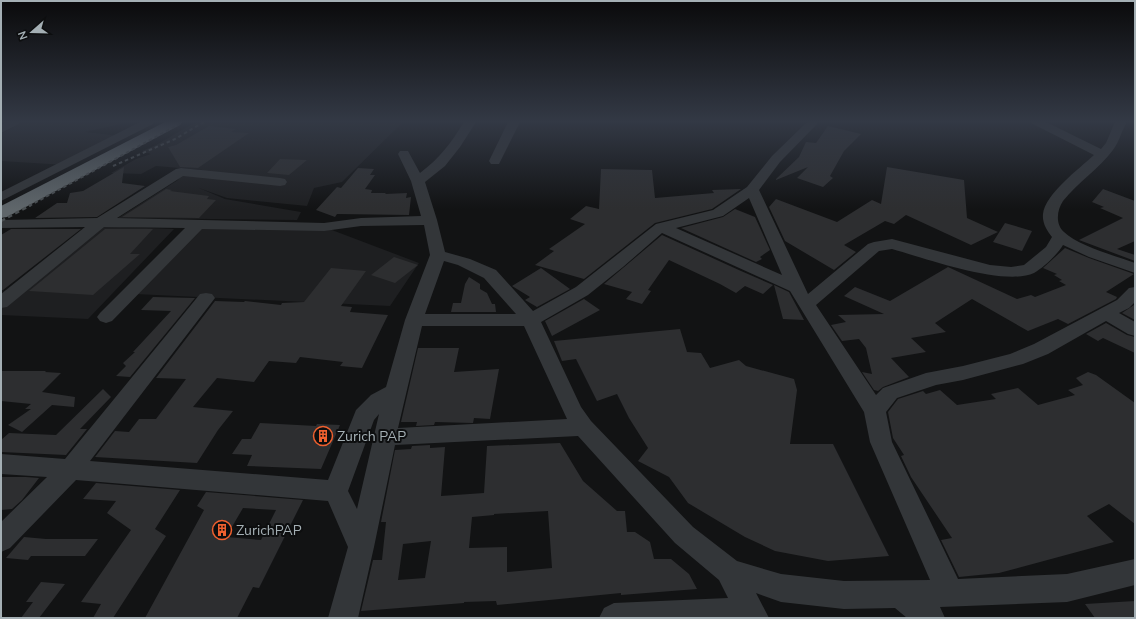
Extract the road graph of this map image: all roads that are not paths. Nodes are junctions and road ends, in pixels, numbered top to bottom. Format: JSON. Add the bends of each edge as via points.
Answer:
{"nodes":[{"id":1,"x":98,"y":151,"type":"edge"},
{"id":2,"x":99,"y":151,"type":"edge"},
{"id":3,"x":126,"y":151,"type":"edge"},
{"id":4,"x":451,"y":151,"type":"edge"},
{"id":5,"x":500,"y":151,"type":"edge"},
{"id":6,"x":783,"y":151,"type":"edge"},
{"id":7,"x":1095,"y":151,"type":"edge"},
{"id":8,"x":1105,"y":151,"type":"edge"},
{"id":9,"x":404,"y":154,"type":"dead end"},
{"id":10,"x":1101,"y":154,"type":"junction"},
{"id":11,"x":495,"y":161,"type":"dead end"},
{"id":12,"x":418,"y":181,"type":"junction"},
{"id":13,"x":280,"y":182,"type":"dead end"},
{"id":14,"x":752,"y":190,"type":"junction"},
{"id":15,"x":1,"y":197,"type":"edge"},
{"id":16,"x":1,"y":203,"type":"edge"},
{"id":17,"x":430,"y":220,"type":"junction"},
{"id":18,"x":100,"y":222,"type":"junction"},
{"id":19,"x":2,"y":223,"type":"edge"},
{"id":20,"x":198,"y":224,"type":"junction"},
{"id":21,"x":662,"y":227,"type":"junction"},
{"id":22,"x":1060,"y":237,"type":"junction"},
{"id":23,"x":438,"y":255,"type":"junction"},
{"id":24,"x":1135,"y":268,"type":"edge"},
{"id":25,"x":796,"y":288,"type":"junction"},
{"id":26,"x":1135,"y":292,"type":"edge"},
{"id":27,"x":206,"y":298,"type":"dead end"},
{"id":28,"x":1,"y":303,"type":"edge"},
{"id":29,"x":807,"y":304,"type":"junction"},
{"id":30,"x":1107,"y":314,"type":"junction"},
{"id":31,"x":106,"y":317,"type":"dead end"},
{"id":32,"x":414,"y":320,"type":"junction"},
{"id":33,"x":531,"y":320,"type":"junction"},
{"id":34,"x":1135,"y":330,"type":"edge"},
{"id":35,"x":395,"y":391,"type":"junction"},
{"id":36,"x":875,"y":411,"type":"junction"},
{"id":37,"x":583,"y":427,"type":"junction"},
{"id":38,"x":384,"y":437,"type":"junction"},
{"id":39,"x":1,"y":464,"type":"edge"},
{"id":40,"x":71,"y":469,"type":"junction"},
{"id":41,"x":336,"y":491,"type":"junction"},
{"id":42,"x":1,"y":540,"type":"edge"},
{"id":43,"x":361,"y":547,"type":"junction"},
{"id":44,"x":729,"y":572,"type":"junction"},
{"id":45,"x":1135,"y":572,"type":"edge"},
{"id":46,"x":950,"y":593,"type":"junction"},
{"id":47,"x":900,"y":594,"type":"junction"},
{"id":48,"x":752,"y":615,"type":"edge"},
{"id":49,"x":343,"y":618,"type":"edge"},
{"id":50,"x":614,"y":618,"type":"edge"},
{"id":51,"x":930,"y":618,"type":"edge"}],
"edges":[{"from":1,"to":15,"type":"street"},
{"from":2,"to":16,"type":"highway"},
{"from":3,"to":19,"type":"highway"},
{"from":4,"to":12,"type":"street","via":[[441,163]]},
{"from":5,"to":11,"type":"street"},
{"from":6,"to":14,"type":"street"},
{"from":7,"to":10,"type":"street"},
{"from":8,"to":10,"type":"street"},
{"from":9,"to":12,"type":"street"},
{"from":10,"to":22,"type":"street","via":[[1052,206],[1052,226]]},
{"from":12,"to":17,"type":"street"},
{"from":13,"to":18,"type":"street","via":[[181,172]]},
{"from":14,"to":21,"type":"street","via":[[718,213]]},
{"from":14,"to":25,"type":"street"},
{"from":17,"to":20,"type":"street","via":[[361,222],[324,227]]},
{"from":17,"to":23,"type":"street"},
{"from":18,"to":19,"type":"street"},
{"from":18,"to":20,"type":"street"},
{"from":18,"to":28,"type":"street"},
{"from":20,"to":31,"type":"street"},
{"from":21,"to":25,"type":"street"},
{"from":21,"to":33,"type":"street","via":[[582,291]]},
{"from":22,"to":24,"type":"street"},
{"from":22,"to":29,"type":"street","via":[[1052,250],[1029,269],[1012,272],[989,270],[892,244],[874,247]]},
{"from":23,"to":32,"type":"street"},
{"from":23,"to":33,"type":"street","via":[[464,262],[490,274]]},
{"from":25,"to":29,"type":"street"},
{"from":26,"to":30,"type":"street","via":[[1129,300]]},
{"from":27,"to":40,"type":"street"},
{"from":29,"to":36,"type":"street"},
{"from":30,"to":34,"type":"street"},
{"from":30,"to":36,"type":"street","via":[[1041,349],[1016,359],[933,378],[890,393]]},
{"from":32,"to":33,"type":"street"},
{"from":32,"to":35,"type":"street"},
{"from":33,"to":37,"type":"street","via":[[572,410]]},
{"from":35,"to":38,"type":"street"},
{"from":35,"to":41,"type":"street","via":[[379,400],[364,416]]},
{"from":36,"to":46,"type":"street","via":[[881,442]]},
{"from":37,"to":38,"type":"street"},
{"from":37,"to":44,"type":"street","via":[[684,535]]},
{"from":38,"to":43,"type":"street"},
{"from":39,"to":40,"type":"street"},
{"from":40,"to":41,"type":"street"},
{"from":40,"to":42,"type":"street"},
{"from":41,"to":43,"type":"street"},
{"from":43,"to":49,"type":"street"},
{"from":44,"to":47,"type":"street","via":[[781,588],[844,595]]},
{"from":44,"to":48,"type":"street"},
{"from":45,"to":46,"type":"street","via":[[1067,588]]},
{"from":46,"to":47,"type":"street"},
{"from":47,"to":51,"type":"street"},
{"from":48,"to":50,"type":"street"}]}
